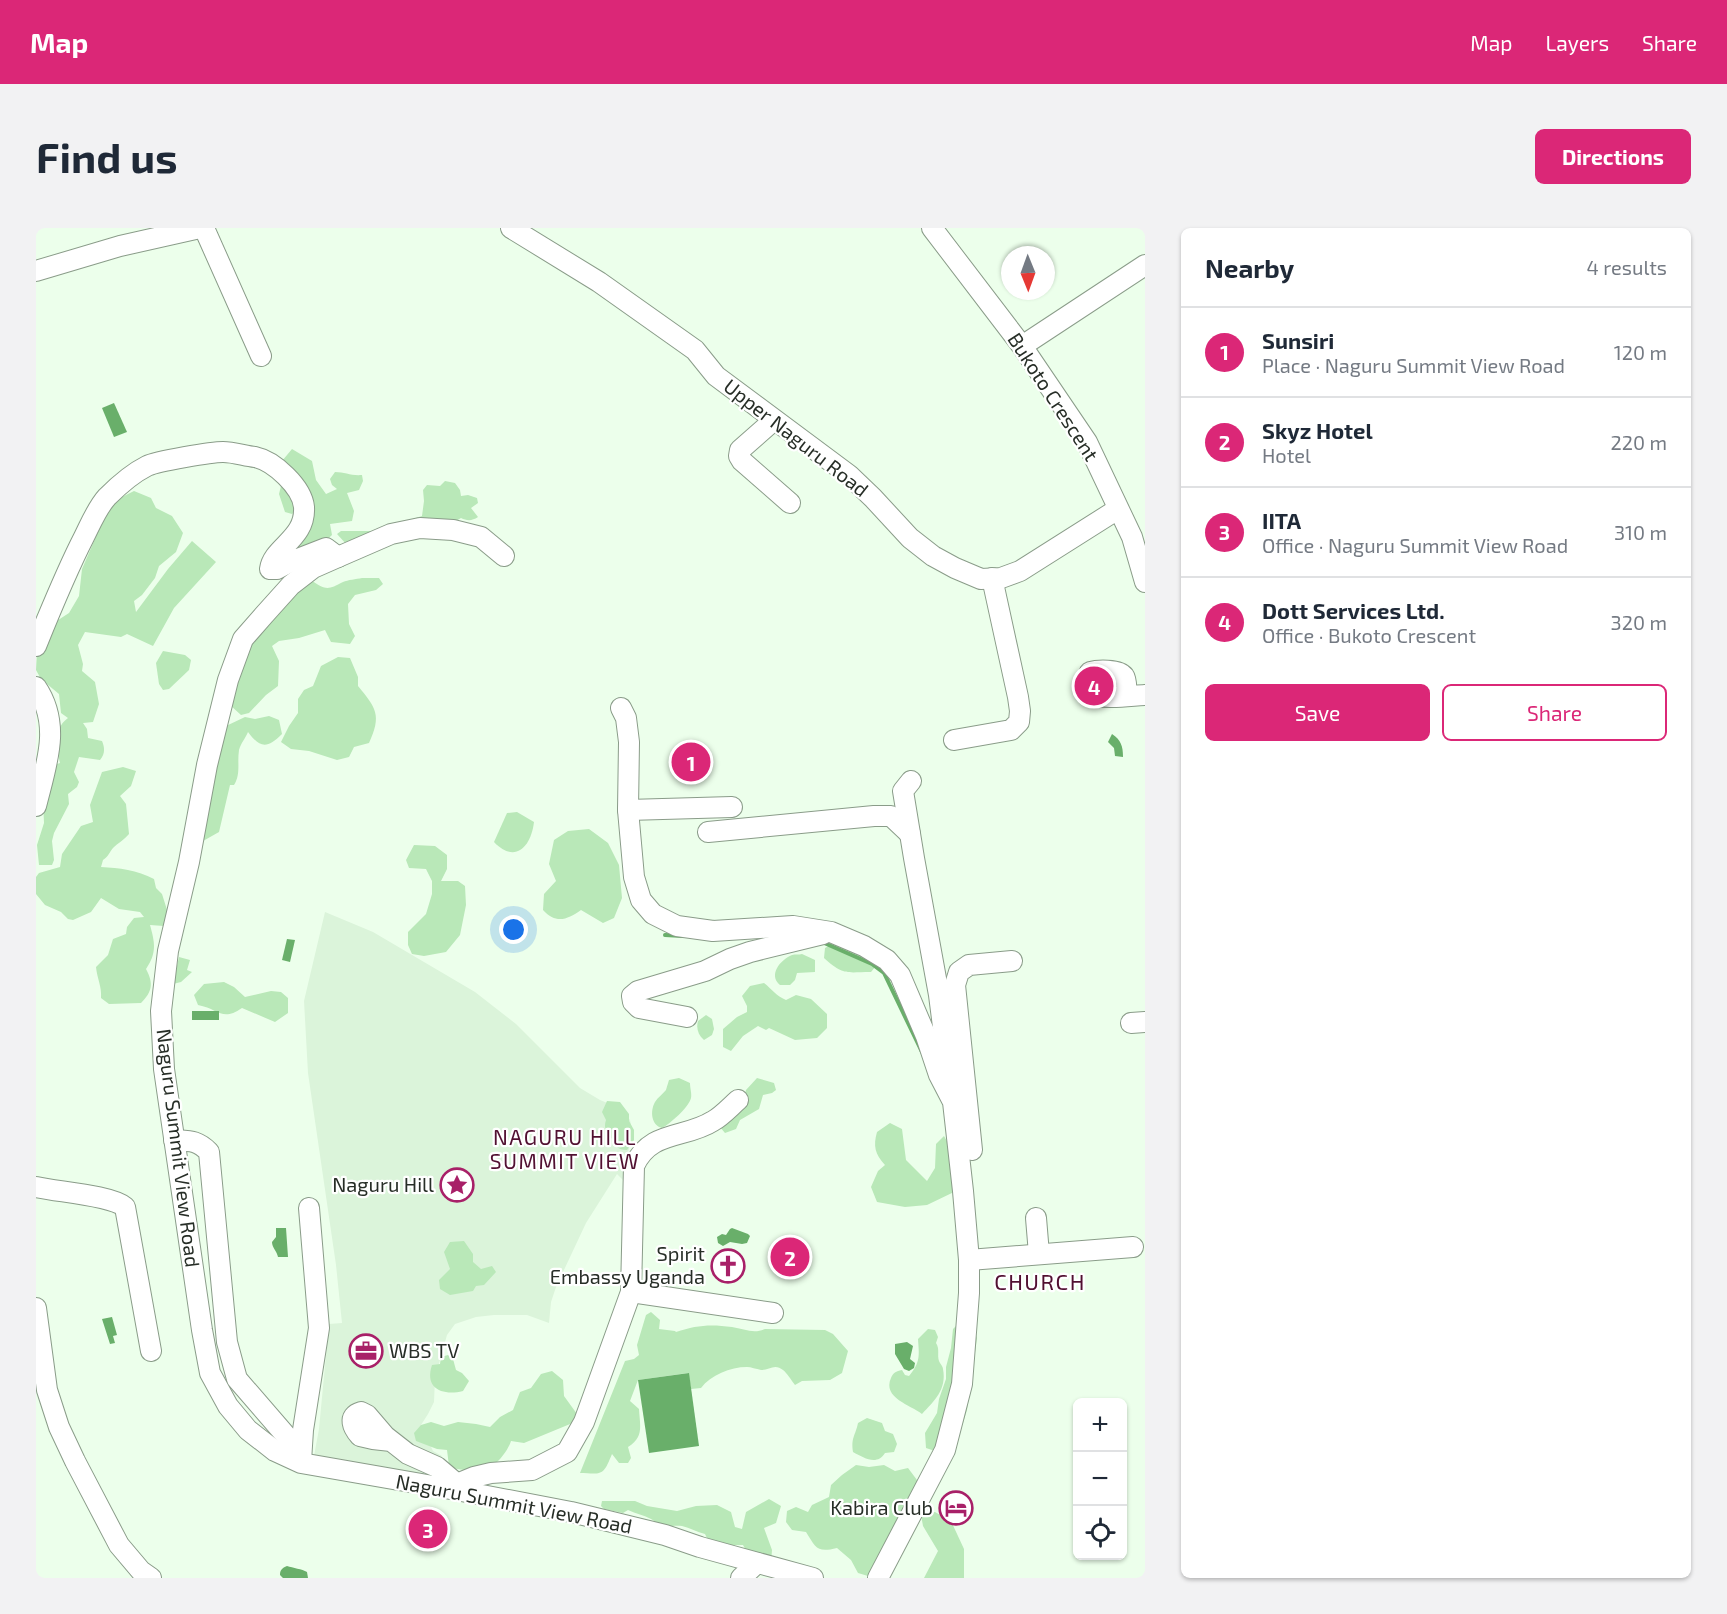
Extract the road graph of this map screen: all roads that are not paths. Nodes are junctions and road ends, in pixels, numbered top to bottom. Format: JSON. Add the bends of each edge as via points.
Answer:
{"nodes":[{"id":1,"x":202,"y":228,"type":"edge"},
{"id":2,"x":511,"y":228,"type":"edge"},
{"id":3,"x":932,"y":228,"type":"edge"},
{"id":4,"x":1145,"y":265,"type":"edge"},
{"id":5,"x":36,"y":271,"type":"edge"},
{"id":6,"x":1022,"y":346,"type":"junction"},
{"id":7,"x":261,"y":356,"type":"dead end"},
{"id":8,"x":774,"y":420,"type":"junction"},
{"id":9,"x":790,"y":503,"type":"dead end"},
{"id":10,"x":1118,"y":509,"type":"junction"},
{"id":11,"x":504,"y":556,"type":"dead end"},
{"id":12,"x":338,"y":557,"type":"junction"},
{"id":13,"x":992,"y":578,"type":"junction"},
{"id":14,"x":1145,"y":582,"type":"edge"},
{"id":15,"x":36,"y":645,"type":"edge"},
{"id":16,"x":36,"y":687,"type":"edge"},
{"id":17,"x":621,"y":708,"type":"dead end"},
{"id":18,"x":954,"y":740,"type":"dead end"},
{"id":19,"x":910,"y":781,"type":"dead end"},
{"id":20,"x":36,"y":806,"type":"edge"},
{"id":21,"x":732,"y":807,"type":"dead end"},
{"id":22,"x":628,"y":810,"type":"junction"},
{"id":23,"x":708,"y":832,"type":"dead end"},
{"id":24,"x":910,"y":834,"type":"junction"},
{"id":25,"x":831,"y":932,"type":"junction"},
{"id":26,"x":1012,"y":960,"type":"dead end"},
{"id":27,"x":687,"y":1017,"type":"dead end"},
{"id":28,"x":738,"y":1100,"type":"dead end"},
{"id":29,"x":953,"y":1102,"type":"junction"},
{"id":30,"x":174,"y":1140,"type":"junction"},
{"id":31,"x":36,"y":1187,"type":"edge"},
{"id":32,"x":963,"y":1191,"type":"junction"},
{"id":33,"x":309,"y":1208,"type":"dead end"},
{"id":34,"x":1036,"y":1218,"type":"dead end"},
{"id":35,"x":1133,"y":1247,"type":"dead end"},
{"id":36,"x":1039,"y":1254,"type":"junction"},
{"id":37,"x":969,"y":1260,"type":"junction"},
{"id":38,"x":632,"y":1292,"type":"junction"},
{"id":39,"x":36,"y":1308,"type":"edge"},
{"id":40,"x":773,"y":1312,"type":"dead end"},
{"id":41,"x":151,"y":1351,"type":"dead end"},
{"id":42,"x":391,"y":1441,"type":"dead end"},
{"id":43,"x":301,"y":1458,"type":"junction"},
{"id":44,"x":948,"y":1474,"type":"dead end"},
{"id":45,"x":929,"y":1480,"type":"junction"},
{"id":46,"x":457,"y":1487,"type":"junction"},
{"id":47,"x":757,"y":1563,"type":"junction"},
{"id":48,"x":151,"y":1578,"type":"edge"},
{"id":49,"x":741,"y":1578,"type":"edge"},
{"id":50,"x":813,"y":1578,"type":"edge"},
{"id":51,"x":878,"y":1578,"type":"edge"}],
"edges":[{"from":1,"to":5,"type":"street","via":[[120,246]]},
{"from":1,"to":7,"type":"street"},
{"from":2,"to":8,"type":"street","name":"Upper Naguru Road","via":[[599,282],[694,350],[716,376]]},
{"from":3,"to":6,"type":"street","name":"Bukoto Crescent"},
{"from":4,"to":6,"type":"street"},
{"from":6,"to":10,"type":"street","name":"Bukoto Crescent","via":[[1087,442]]},
{"from":8,"to":9,"type":"street","via":[[740,450],[739,456]]},
{"from":8,"to":13,"type":"street","name":"Upper Naguru Road","via":[[849,475],[910,538],[933,556],[981,579]]},
{"from":10,"to":13,"type":"street","name":"Upper Naguru Road","via":[[1020,571]]},
{"from":10,"to":14,"type":"street","name":"Bukoto Crescent","via":[[1132,537]]},
{"from":11,"to":12,"type":"street","name":"Naguru Summit View Road","via":[[481,537],[420,528],[392,534]]},
{"from":12,"to":15,"type":"street","via":[[326,548],[270,569],[271,561],[297,534],[304,506],[290,479],[261,458],[222,452],[148,466],[122,483],[95,516]]},
{"from":12,"to":30,"type":"street","name":"Naguru Summit View Road","via":[[313,568],[291,585],[264,615],[243,639],[226,684],[163,986],[164,1069]]},
{"from":13,"to":18,"type":"street","via":[[1018,697],[1019,722],[1011,730]]},
{"from":16,"to":20,"type":"street","via":[[45,700],[50,728],[50,747]]},
{"from":17,"to":22,"type":"street","via":[[629,742]]},
{"from":19,"to":24,"type":"street","via":[[903,791]]},
{"from":21,"to":22,"type":"street"},
{"from":22,"to":25,"type":"street","via":[[634,877],[640,900],[653,914],[677,926],[713,931],[793,926]]},
{"from":23,"to":24,"type":"street","via":[[891,816]]},
{"from":24,"to":29,"type":"street","via":[[939,995]]},
{"from":25,"to":27,"type":"street","via":[[750,952],[632,996],[639,1008]]},
{"from":25,"to":29,"type":"street","via":[[872,950],[900,975]]},
{"from":26,"to":32,"type":"street","via":[[969,965],[959,972],[955,985],[973,1161]]},
{"from":28,"to":38,"type":"street","via":[[713,1122],[666,1137],[638,1157],[634,1166]]},
{"from":29,"to":32,"type":"street"},
{"from":30,"to":43,"type":"street","name":"Naguru Summit View Road","via":[[210,1374],[228,1406],[248,1430],[275,1451]]},
{"from":30,"to":43,"type":"street","via":[[193,1141],[209,1152],[227,1342],[237,1379]]},
{"from":31,"to":41,"type":"street","via":[[105,1199],[125,1207]]},
{"from":32,"to":37,"type":"street"},
{"from":33,"to":43,"type":"street","via":[[319,1328]]},
{"from":34,"to":36,"type":"street"},
{"from":35,"to":36,"type":"street"},
{"from":36,"to":37,"type":"street"},
{"from":37,"to":45,"type":"street","via":[[962,1384],[945,1450]]},
{"from":38,"to":40,"type":"street"},
{"from":38,"to":46,"type":"street","via":[[584,1422],[567,1452],[532,1470],[491,1473]]},
{"from":39,"to":48,"type":"street","via":[[47,1390],[59,1427],[118,1545]]},
{"from":42,"to":46,"type":"street","via":[[437,1467]]},
{"from":43,"to":46,"type":"street","name":"Naguru Summit View Road"},
{"from":44,"to":45,"type":"street"},
{"from":45,"to":51,"type":"street"},
{"from":46,"to":47,"type":"street","name":"Naguru Summit View Road","via":[[665,1535]]},
{"from":47,"to":49,"type":"street"},
{"from":47,"to":50,"type":"street","name":"Naguru Summit View Road"}]}
